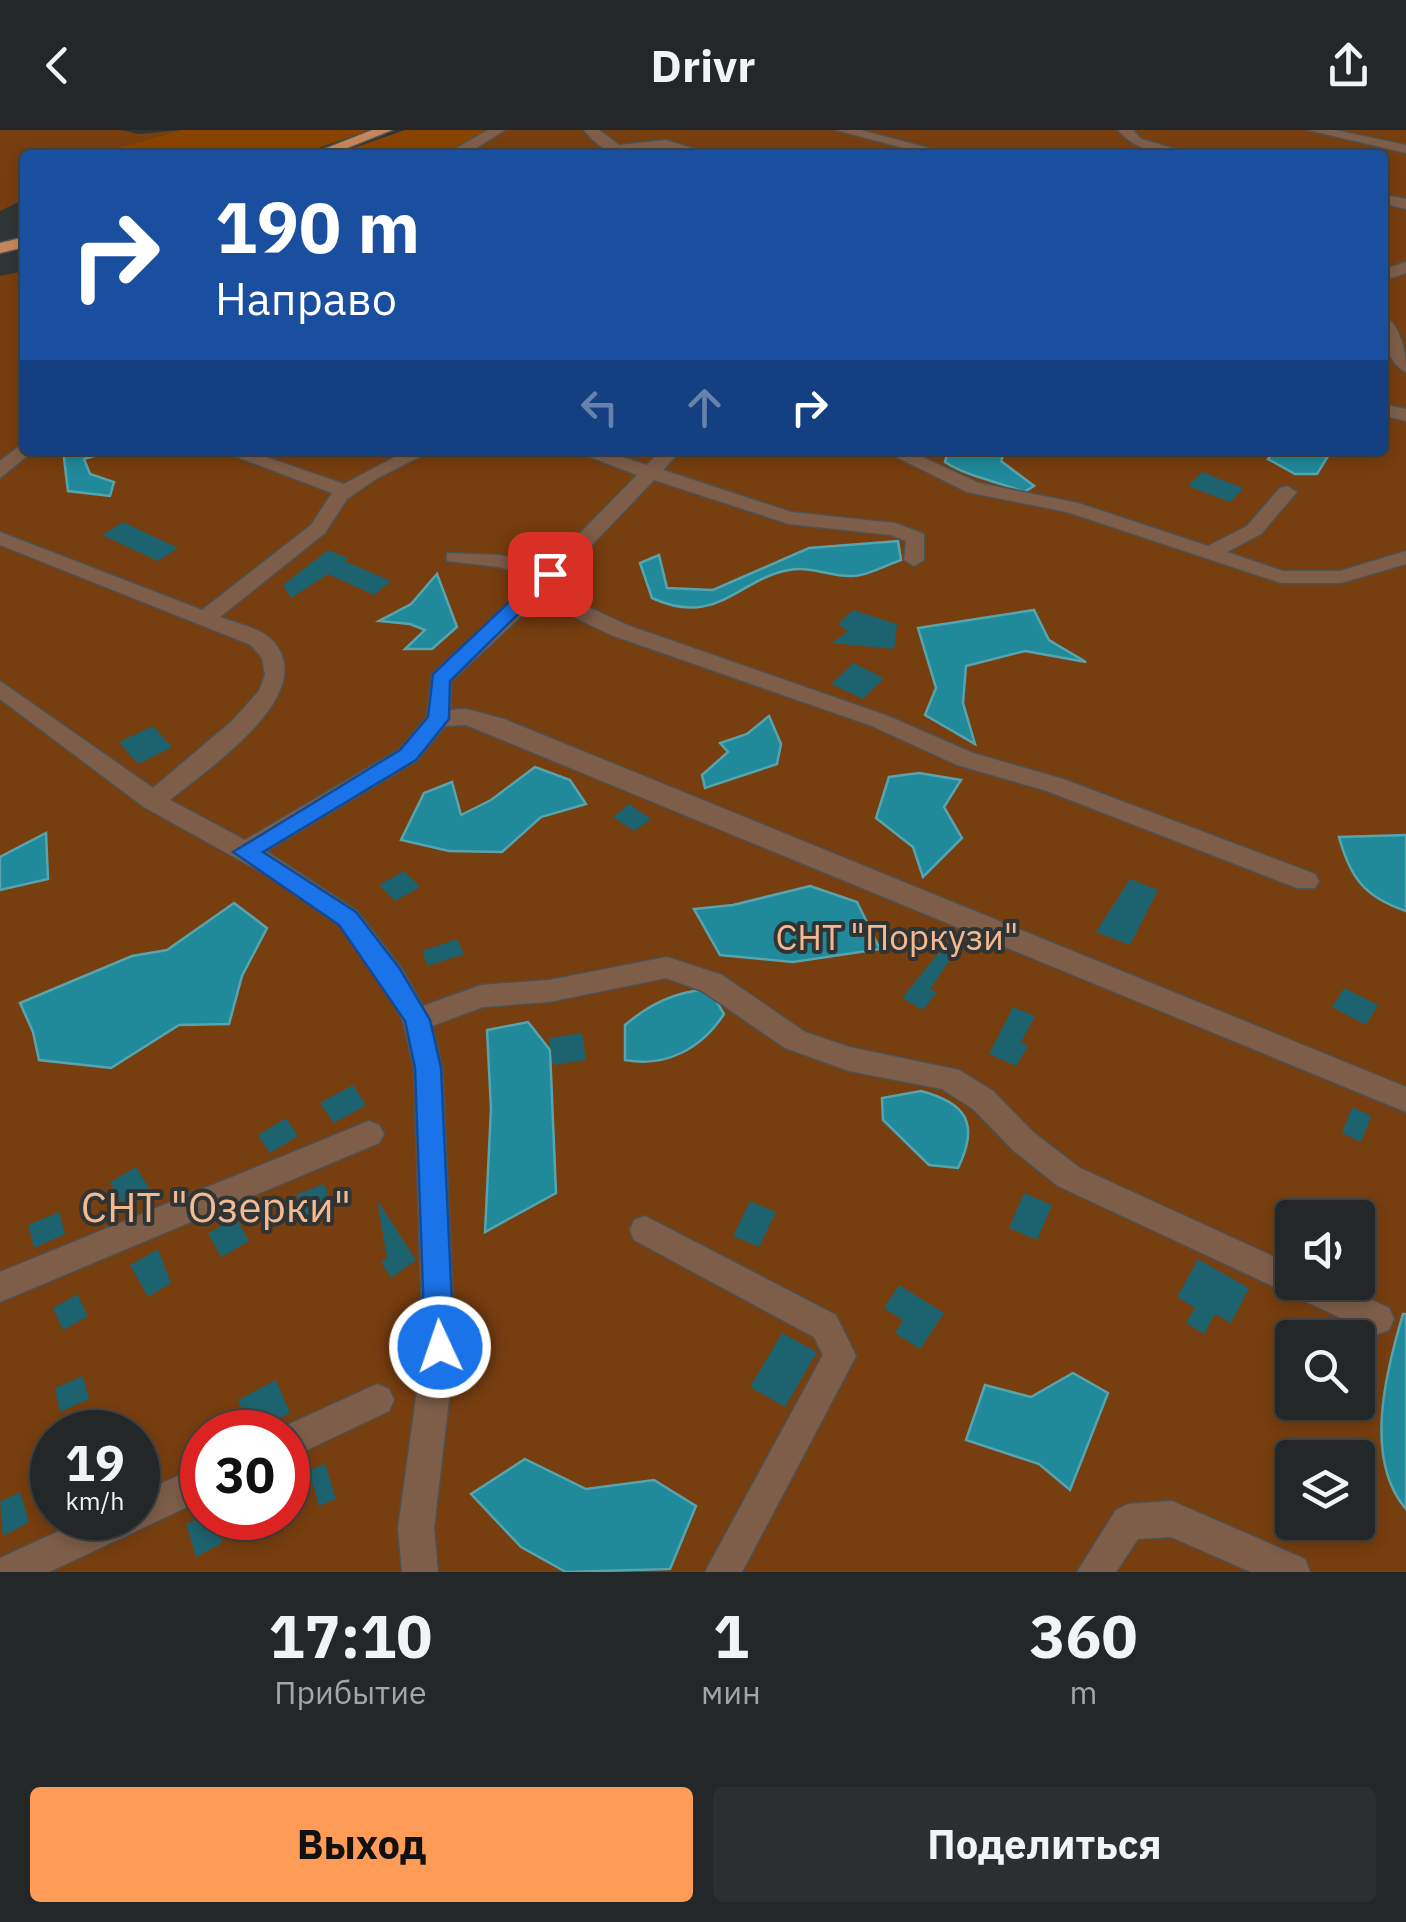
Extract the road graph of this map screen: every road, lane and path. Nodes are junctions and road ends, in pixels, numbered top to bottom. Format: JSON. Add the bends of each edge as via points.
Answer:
{"nodes":[{"id":1,"x":385,"y":130,"type":"edge"},
{"id":2,"x":498,"y":130,"type":"edge"},
{"id":3,"x":591,"y":130,"type":"edge"},
{"id":4,"x":842,"y":130,"type":"edge"},
{"id":5,"x":1125,"y":130,"type":"edge"},
{"id":6,"x":1315,"y":130,"type":"edge"},
{"id":7,"x":1406,"y":148,"type":"edge"},
{"id":8,"x":330,"y":150,"type":"edge"},
{"id":9,"x":463,"y":150,"type":"edge"},
{"id":10,"x":619,"y":150,"type":"edge"},
{"id":11,"x":636,"y":150,"type":"edge"},
{"id":12,"x":688,"y":150,"type":"edge"},
{"id":13,"x":927,"y":150,"type":"edge"},
{"id":14,"x":1169,"y":150,"type":"edge"},
{"id":15,"x":1388,"y":331,"type":"edge"},
{"id":16,"x":1406,"y":367,"type":"edge"},
{"id":17,"x":20,"y":453,"type":"edge"},
{"id":18,"x":242,"y":455,"type":"edge"},
{"id":19,"x":413,"y":455,"type":"edge"},
{"id":20,"x":596,"y":455,"type":"edge"},
{"id":21,"x":667,"y":455,"type":"edge"},
{"id":22,"x":901,"y":455,"type":"edge"},
{"id":23,"x":0,"y":472,"type":"edge"},
{"id":24,"x":648,"y":473,"type":"junction"},
{"id":25,"x":346,"y":491,"type":"junction"},
{"id":26,"x":1287,"y":492,"type":"dead end"},
{"id":27,"x":0,"y":538,"type":"edge"},
{"id":28,"x":1211,"y":552,"type":"junction"},
{"id":29,"x":454,"y":557,"type":"dead end"},
{"id":30,"x":1406,"y":557,"type":"edge"},
{"id":31,"x":914,"y":560,"type":"dead end"},
{"id":32,"x":543,"y":582,"type":"junction"},
{"id":33,"x":204,"y":619,"type":"junction"},
{"id":34,"x":0,"y":688,"type":"edge"},
{"id":35,"x":438,"y":719,"type":"junction"},
{"id":36,"x":153,"y":801,"type":"junction"},
{"id":37,"x":245,"y":852,"type":"junction"},
{"id":38,"x":1306,"y":880,"type":"dead end"},
{"id":39,"x":417,"y":1020,"type":"junction"},
{"id":40,"x":1406,"y":1100,"type":"edge"},
{"id":41,"x":369,"y":1134,"type":"dead end"},
{"id":42,"x":645,"y":1230,"type":"dead end"},
{"id":43,"x":1275,"y":1271,"type":"edge"},
{"id":44,"x":0,"y":1288,"type":"edge"},
{"id":45,"x":1337,"y":1300,"type":"edge"},
{"id":46,"x":1378,"y":1319,"type":"dead end"},
{"id":47,"x":378,"y":1400,"type":"dead end"},
{"id":48,"x":310,"y":1432,"type":"edge"},
{"id":49,"x":78,"y":1540,"type":"edge"},
{"id":50,"x":9,"y":1572,"type":"edge"},
{"id":51,"x":420,"y":1572,"type":"edge"},
{"id":52,"x":723,"y":1572,"type":"edge"},
{"id":53,"x":1096,"y":1572,"type":"edge"},
{"id":54,"x":1292,"y":1572,"type":"edge"}],
"edges":[{"from":1,"to":8,"type":"main road"},
{"from":2,"to":9,"type":"street"},
{"from":3,"to":10,"type":"street","via":[[603,145]]},
{"from":4,"to":13,"type":"street"},
{"from":5,"to":14,"type":"street","via":[[1136,142]]},
{"from":6,"to":7,"type":"street"},
{"from":11,"to":12,"type":"street","via":[[666,144]]},
{"from":15,"to":16,"type":"street"},
{"from":17,"to":23,"type":"street"},
{"from":18,"to":25,"type":"street"},
{"from":19,"to":25,"type":"street"},
{"from":20,"to":24,"type":"street"},
{"from":21,"to":24,"type":"street"},
{"from":22,"to":28,"type":"street","via":[[974,488],[1071,507]]},
{"from":24,"to":31,"type":"street","via":[[789,518],[895,529],[918,538]]},
{"from":24,"to":32,"type":"street"},
{"from":25,"to":33,"type":"street","via":[[318,529]]},
{"from":26,"to":28,"type":"street","via":[[1254,530]]},
{"from":27,"to":33,"type":"street"},
{"from":28,"to":30,"type":"street","via":[[1312,580]]},
{"from":29,"to":32,"type":"street","via":[[500,561]]},
{"from":32,"to":35,"type":"street","via":[[440,679]]},
{"from":32,"to":38,"type":"street","via":[[619,630]]},
{"from":33,"to":36,"type":"street","via":[[259,640],[274,655],[275,681],[254,713]]},
{"from":34,"to":36,"type":"street"},
{"from":35,"to":37,"type":"street","via":[[408,755]]},
{"from":35,"to":40,"type":"street","via":[[466,716],[496,724],[763,841]]},
{"from":36,"to":37,"type":"street"},
{"from":37,"to":39,"type":"street","via":[[348,918]]},
{"from":39,"to":43,"type":"street","via":[[481,996],[667,967],[712,983],[795,1040],[949,1078],[1069,1177]]},
{"from":39,"to":51,"type":"street","via":[[428,1068],[440,1347],[416,1528]]},
{"from":41,"to":44,"type":"street"},
{"from":42,"to":52,"type":"street","via":[[826,1326],[840,1356]]},
{"from":45,"to":46,"type":"street"},
{"from":47,"to":48,"type":"street"},
{"from":49,"to":50,"type":"street"},
{"from":53,"to":54,"type":"street","via":[[1128,1522],[1172,1519]]}]}
